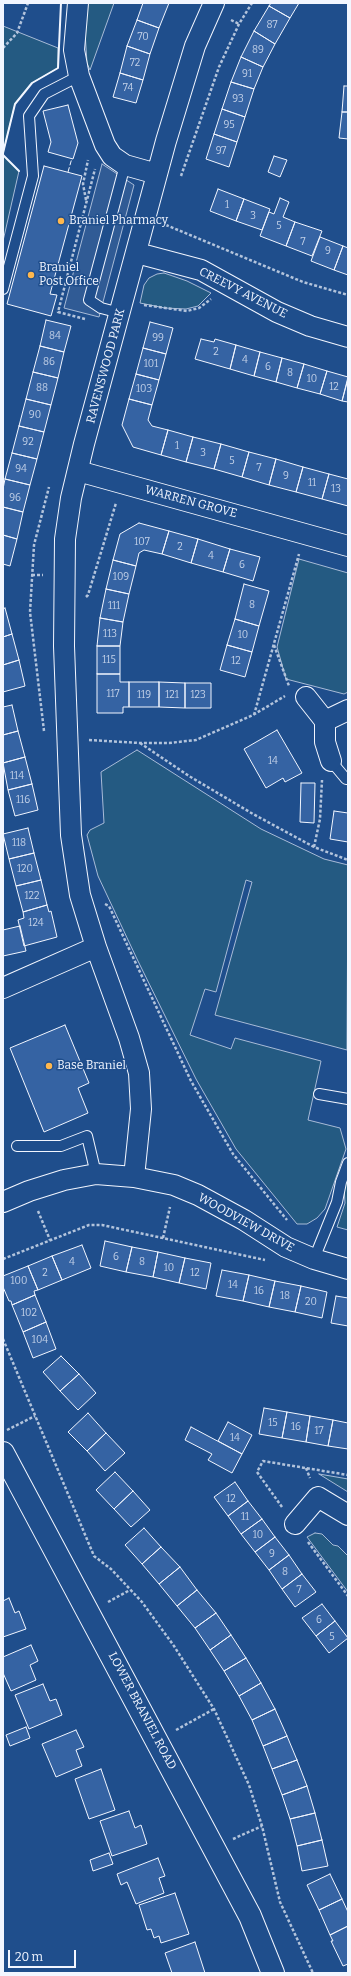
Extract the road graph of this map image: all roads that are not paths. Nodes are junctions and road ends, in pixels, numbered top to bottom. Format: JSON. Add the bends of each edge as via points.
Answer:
{"nodes":[{"id":1,"x":78,"y":3,"type":"edge"},
{"id":2,"x":214,"y":3,"type":"edge"},
{"id":3,"x":79,"y":76,"type":"junction"},
{"id":4,"x":125,"y":165,"type":"junction"},
{"id":5,"x":157,"y":174,"type":"junction"},
{"id":6,"x":137,"y":254,"type":"junction"},
{"id":7,"x":3,"y":289,"type":"edge"},
{"id":8,"x":122,"y":307,"type":"junction"},
{"id":9,"x":348,"y":337,"type":"edge"},
{"id":10,"x":78,"y":471,"type":"junction"},
{"id":11,"x":348,"y":546,"type":"edge"},
{"id":12,"x":299,"y":694,"type":"road end"},
{"id":13,"x":348,"y":710,"type":"edge"},
{"id":14,"x":325,"y":720,"type":"junction"},
{"id":15,"x":331,"y":761,"type":"joint"},
{"id":16,"x":348,"y":779,"type":"edge"},
{"id":17,"x":96,"y":947,"type":"junction"},
{"id":18,"x":3,"y":988,"type":"edge"},
{"id":19,"x":319,"y":1094,"type":"dead end"},
{"id":20,"x":348,"y":1099,"type":"edge"},
{"id":21,"x":17,"y":1146,"type":"dead end"},
{"id":22,"x":348,"y":1163,"type":"edge"},
{"id":23,"x":96,"y":1174,"type":"junction"},
{"id":24,"x":134,"y":1177,"type":"junction"},
{"id":25,"x":3,"y":1202,"type":"edge"},
{"id":26,"x":314,"y":1259,"type":"junction"},
{"id":27,"x":348,"y":1269,"type":"edge"},
{"id":28,"x":3,"y":1453,"type":"edge"},
{"id":29,"x":348,"y":1515,"type":"edge"},
{"id":30,"x":295,"y":1524,"type":"dead end"},
{"id":31,"x":273,"y":1973,"type":"edge"}],
"edges":[{"from":1,"to":3,"type":"street","via":[[74,50]]},
{"from":2,"to":5,"type":"street","name":"RAVENSWOOD PARK","via":[[183,82]]},
{"from":3,"to":4,"type":"street","via":[[105,145],[112,156]]},
{"from":3,"to":7,"type":"lane","via":[[44,94],[29,116],[33,176]]},
{"from":4,"to":5,"type":"street"},
{"from":4,"to":8,"type":"lane","via":[[89,300],[101,308]]},
{"from":5,"to":6,"type":"street","name":"RAVENSWOOD PARK"},
{"from":6,"to":8,"type":"street","name":"RAVENSWOOD PARK"},
{"from":6,"to":9,"type":"street","name":"CREEVY AVENUE","via":[[200,270],[277,312],[310,326]]},
{"from":8,"to":10,"type":"street","name":"RAVENSWOOD PARK"},
{"from":10,"to":11,"type":"street","name":"WARREN GROVE"},
{"from":10,"to":17,"type":"street","name":"RAVENSWOOD PARK","via":[[65,539],[64,646],[71,835],[80,895]]},
{"from":12,"to":14,"type":"street"},
{"from":13,"to":14,"type":"street"},
{"from":14,"to":15,"type":"street","via":[[326,742]]},
{"from":15,"to":16,"type":"lane"},
{"from":17,"to":18,"type":"street"},
{"from":17,"to":24,"type":"street","name":"RAVENSWOOD PARK","via":[[140,1073],[141,1109]]},
{"from":19,"to":20,"type":"lane"},
{"from":21,"to":23,"type":"lane","via":[[61,1146],[87,1136]]},
{"from":22,"to":26,"type":"lane","via":[[337,1202]]},
{"from":23,"to":24,"type":"street","name":"WOODVIEW DRIVE"},
{"from":23,"to":25,"type":"street","name":"WOODVIEW DRIVE","via":[[64,1180]]},
{"from":24,"to":26,"type":"street","name":"WOODVIEW DRIVE","via":[[174,1185],[198,1195],[286,1247]]},
{"from":26,"to":27,"type":"street","name":"WOODVIEW DRIVE"},
{"from":28,"to":31,"type":"street","name":"LOWER BRANIEL ROAD","via":[[250,1916]]},
{"from":29,"to":30,"type":"street","via":[[318,1497]]}]}
